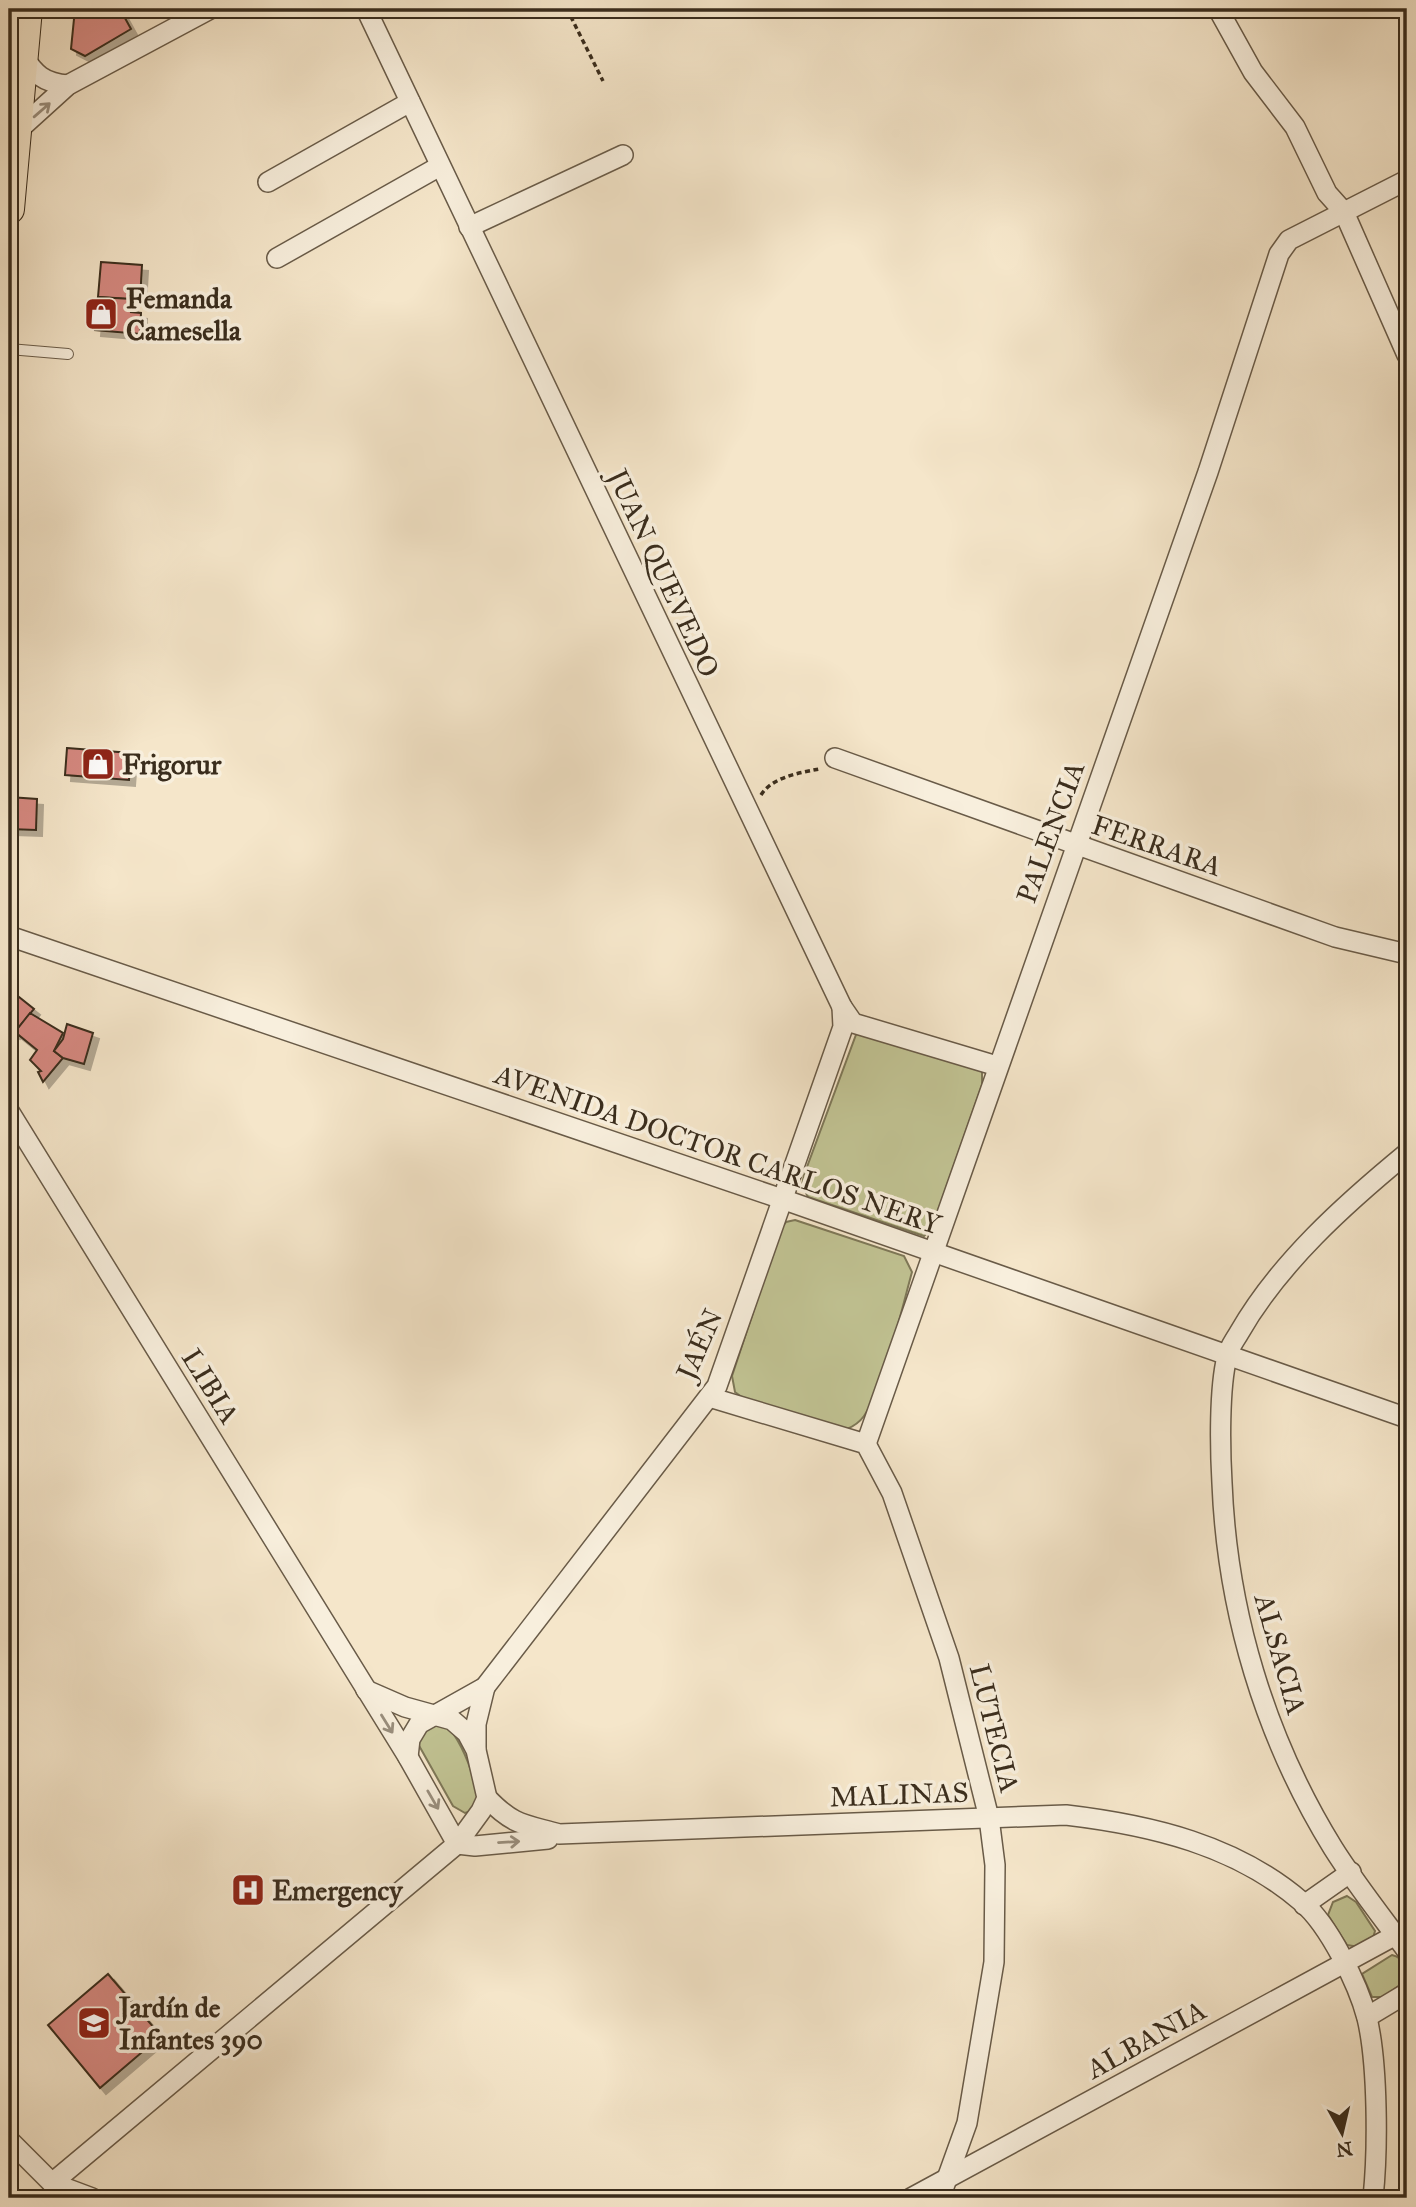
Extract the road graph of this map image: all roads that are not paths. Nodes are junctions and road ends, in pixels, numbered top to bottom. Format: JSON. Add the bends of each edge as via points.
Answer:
{"nodes":[{"id":1,"x":27,"y":9,"type":"edge"},
{"id":2,"x":210,"y":9,"type":"edge"},
{"id":3,"x":366,"y":9,"type":"edge"},
{"id":4,"x":1218,"y":9,"type":"edge"},
{"id":5,"x":22,"y":55,"type":"junction"},
{"id":6,"x":68,"y":85,"type":"junction"},
{"id":7,"x":410,"y":102,"type":"junction"},
{"id":8,"x":15,"y":133,"type":"junction"},
{"id":9,"x":623,"y":155,"type":"dead end"},
{"id":10,"x":440,"y":166,"type":"junction"},
{"id":11,"x":268,"y":182,"type":"dead end"},
{"id":12,"x":1406,"y":182,"type":"edge"},
{"id":13,"x":9,"y":200,"type":"edge"},
{"id":14,"x":1344,"y":212,"type":"junction"},
{"id":15,"x":469,"y":227,"type":"junction"},
{"id":16,"x":277,"y":258,"type":"dead end"},
{"id":17,"x":9,"y":349,"type":"edge"},
{"id":18,"x":68,"y":354,"type":"dead end"},
{"id":19,"x":1407,"y":355,"type":"edge"},
{"id":20,"x":835,"y":758,"type":"road end"},
{"id":21,"x":1075,"y":846,"type":"junction"},
{"id":22,"x":9,"y":936,"type":"edge"},
{"id":23,"x":1407,"y":954,"type":"edge"},
{"id":24,"x":842,"y":1007,"type":"junction"},
{"id":25,"x":997,"y":1066,"type":"junction"},
{"id":26,"x":9,"y":1111,"type":"edge"},
{"id":27,"x":1407,"y":1153,"type":"edge"},
{"id":28,"x":782,"y":1199,"type":"junction"},
{"id":29,"x":933,"y":1252,"type":"junction"},
{"id":30,"x":1227,"y":1355,"type":"junction"},
{"id":31,"x":709,"y":1396,"type":"junction"},
{"id":32,"x":1407,"y":1418,"type":"edge"},
{"id":33,"x":866,"y":1444,"type":"junction"},
{"id":34,"x":485,"y":1687,"type":"junction"},
{"id":35,"x":366,"y":1690,"type":"junction"},
{"id":36,"x":433,"y":1713,"type":"junction"},
{"id":37,"x":476,"y":1750,"type":"junction"},
{"id":38,"x":408,"y":1757,"type":"junction"},
{"id":39,"x":487,"y":1798,"type":"junction"},
{"id":40,"x":989,"y":1818,"type":"junction"},
{"id":41,"x":559,"y":1834,"type":"junction"},
{"id":42,"x":457,"y":1844,"type":"junction"},
{"id":43,"x":1351,"y":1872,"type":"junction"},
{"id":44,"x":1304,"y":1905,"type":"junction"},
{"id":45,"x":1403,"y":1938,"type":"edge"},
{"id":46,"x":1344,"y":1963,"type":"junction"},
{"id":47,"x":1402,"y":1996,"type":"edge"},
{"id":48,"x":1367,"y":2017,"type":"junction"},
{"id":49,"x":9,"y":2140,"type":"edge"},
{"id":50,"x":947,"y":2179,"type":"junction"},
{"id":51,"x":50,"y":2191,"type":"edge"},
{"id":52,"x":92,"y":2198,"type":"edge"},
{"id":53,"x":911,"y":2198,"type":"edge"},
{"id":54,"x":940,"y":2198,"type":"edge"},
{"id":55,"x":1373,"y":2198,"type":"edge"}],
"edges":[{"from":1,"to":5,"type":"main road"},
{"from":2,"to":6,"type":"street"},
{"from":3,"to":7,"type":"street","name":"JUAN QUEVEDO"},
{"from":4,"to":14,"type":"street","via":[[1253,72],[1294,127],[1327,193]]},
{"from":5,"to":6,"type":"street","via":[[36,76]]},
{"from":5,"to":8,"type":"main road"},
{"from":8,"to":6,"type":"street","one_way":true},
{"from":7,"to":10,"type":"street","name":"JUAN QUEVEDO"},
{"from":7,"to":11,"type":"street"},
{"from":8,"to":13,"type":"main road"},
{"from":9,"to":15,"type":"street"},
{"from":10,"to":15,"type":"street","name":"JUAN QUEVEDO"},
{"from":10,"to":16,"type":"street"},
{"from":12,"to":14,"type":"street"},
{"from":14,"to":19,"type":"street"},
{"from":14,"to":21,"type":"street","name":"PALENCIA","via":[[1289,240],[1279,254],[1208,472]]},
{"from":15,"to":24,"type":"street","name":"JUAN QUEVEDO"},
{"from":17,"to":18,"type":"lane"},
{"from":20,"to":21,"type":"street","name":"FERRARA"},
{"from":21,"to":23,"type":"street","name":"FERRARA","via":[[1335,937]]},
{"from":21,"to":25,"type":"street","name":"PALENCIA"},
{"from":22,"to":28,"type":"street","name":"AVENIDA DOCTOR CARLOS NERY"},
{"from":24,"to":25,"type":"street","name":"JUAN QUEVEDO","via":[[853,1023]]},
{"from":24,"to":28,"type":"street","name":"JAÉN","via":[[843,1027]]},
{"from":25,"to":29,"type":"street","name":"PALENCIA"},
{"from":26,"to":35,"type":"street","name":"LIBIA"},
{"from":27,"to":30,"type":"street","via":[[1366,1187],[1270,1285]]},
{"from":28,"to":29,"type":"street","name":"AVENIDA DOCTOR CARLOS NERY"},
{"from":28,"to":31,"type":"street","name":"JAÉN","via":[[726,1367]]},
{"from":29,"to":30,"type":"street","name":"AVENIDA DOCTOR CARLOS NERY"},
{"from":29,"to":33,"type":"street","name":"PALENCIA"},
{"from":30,"to":32,"type":"street","name":"AVENIDA DOCTOR CARLOS NERY"},
{"from":30,"to":43,"type":"street","name":"ALSACIA","via":[[1220,1453],[1224,1544],[1242,1633],[1275,1733],[1333,1847]]},
{"from":31,"to":33,"type":"street"},
{"from":31,"to":34,"type":"street","name":"JAÉN"},
{"from":33,"to":40,"type":"street","name":"LUTECIA","via":[[892,1493],[948,1658]]},
{"from":34,"to":36,"type":"street","name":"JAÉN"},
{"from":34,"to":37,"type":"street","name":"JAÉN","via":[[476,1724]]},
{"from":35,"to":36,"type":"street"},
{"from":35,"to":38,"type":"street","name":"LIBIA","one_way":true},
{"from":36,"to":37,"type":"street","via":[[459,1727]]},
{"from":36,"to":38,"type":"street","via":[[414,1732]]},
{"from":37,"to":39,"type":"street"},
{"from":38,"to":42,"type":"street","name":"LIBIA","one_way":true},
{"from":39,"to":41,"type":"street","name":"MALINAS","via":[[513,1821]]},
{"from":39,"to":42,"type":"street"},
{"from":40,"to":41,"type":"street","name":"MALINAS"},
{"from":40,"to":44,"type":"street","name":"MALINAS","via":[[1066,1815],[1129,1823],[1193,1840],[1240,1861]]},
{"from":40,"to":50,"type":"street","name":"LUTECIA","via":[[995,1865],[995,1962],[967,2123]]},
{"from":42,"to":41,"type":"street","name":"MALINAS","one_way":true,"via":[[544,1841]]},
{"from":42,"to":51,"type":"street"},
{"from":43,"to":44,"type":"street"},
{"from":43,"to":45,"type":"street","name":"ALSACIA"},
{"from":44,"to":46,"type":"street","name":"MALINAS"},
{"from":45,"to":46,"type":"street","name":"ALBANIA"},
{"from":46,"to":48,"type":"street"},
{"from":46,"to":50,"type":"street","name":"ALBANIA"},
{"from":47,"to":48,"type":"street"},
{"from":48,"to":55,"type":"street","via":[[1375,2133]]},
{"from":49,"to":51,"type":"street"},
{"from":50,"to":53,"type":"street","name":"ALBANIA"},
{"from":50,"to":54,"type":"street","name":"LUTECIA"},
{"from":51,"to":52,"type":"street"}]}
